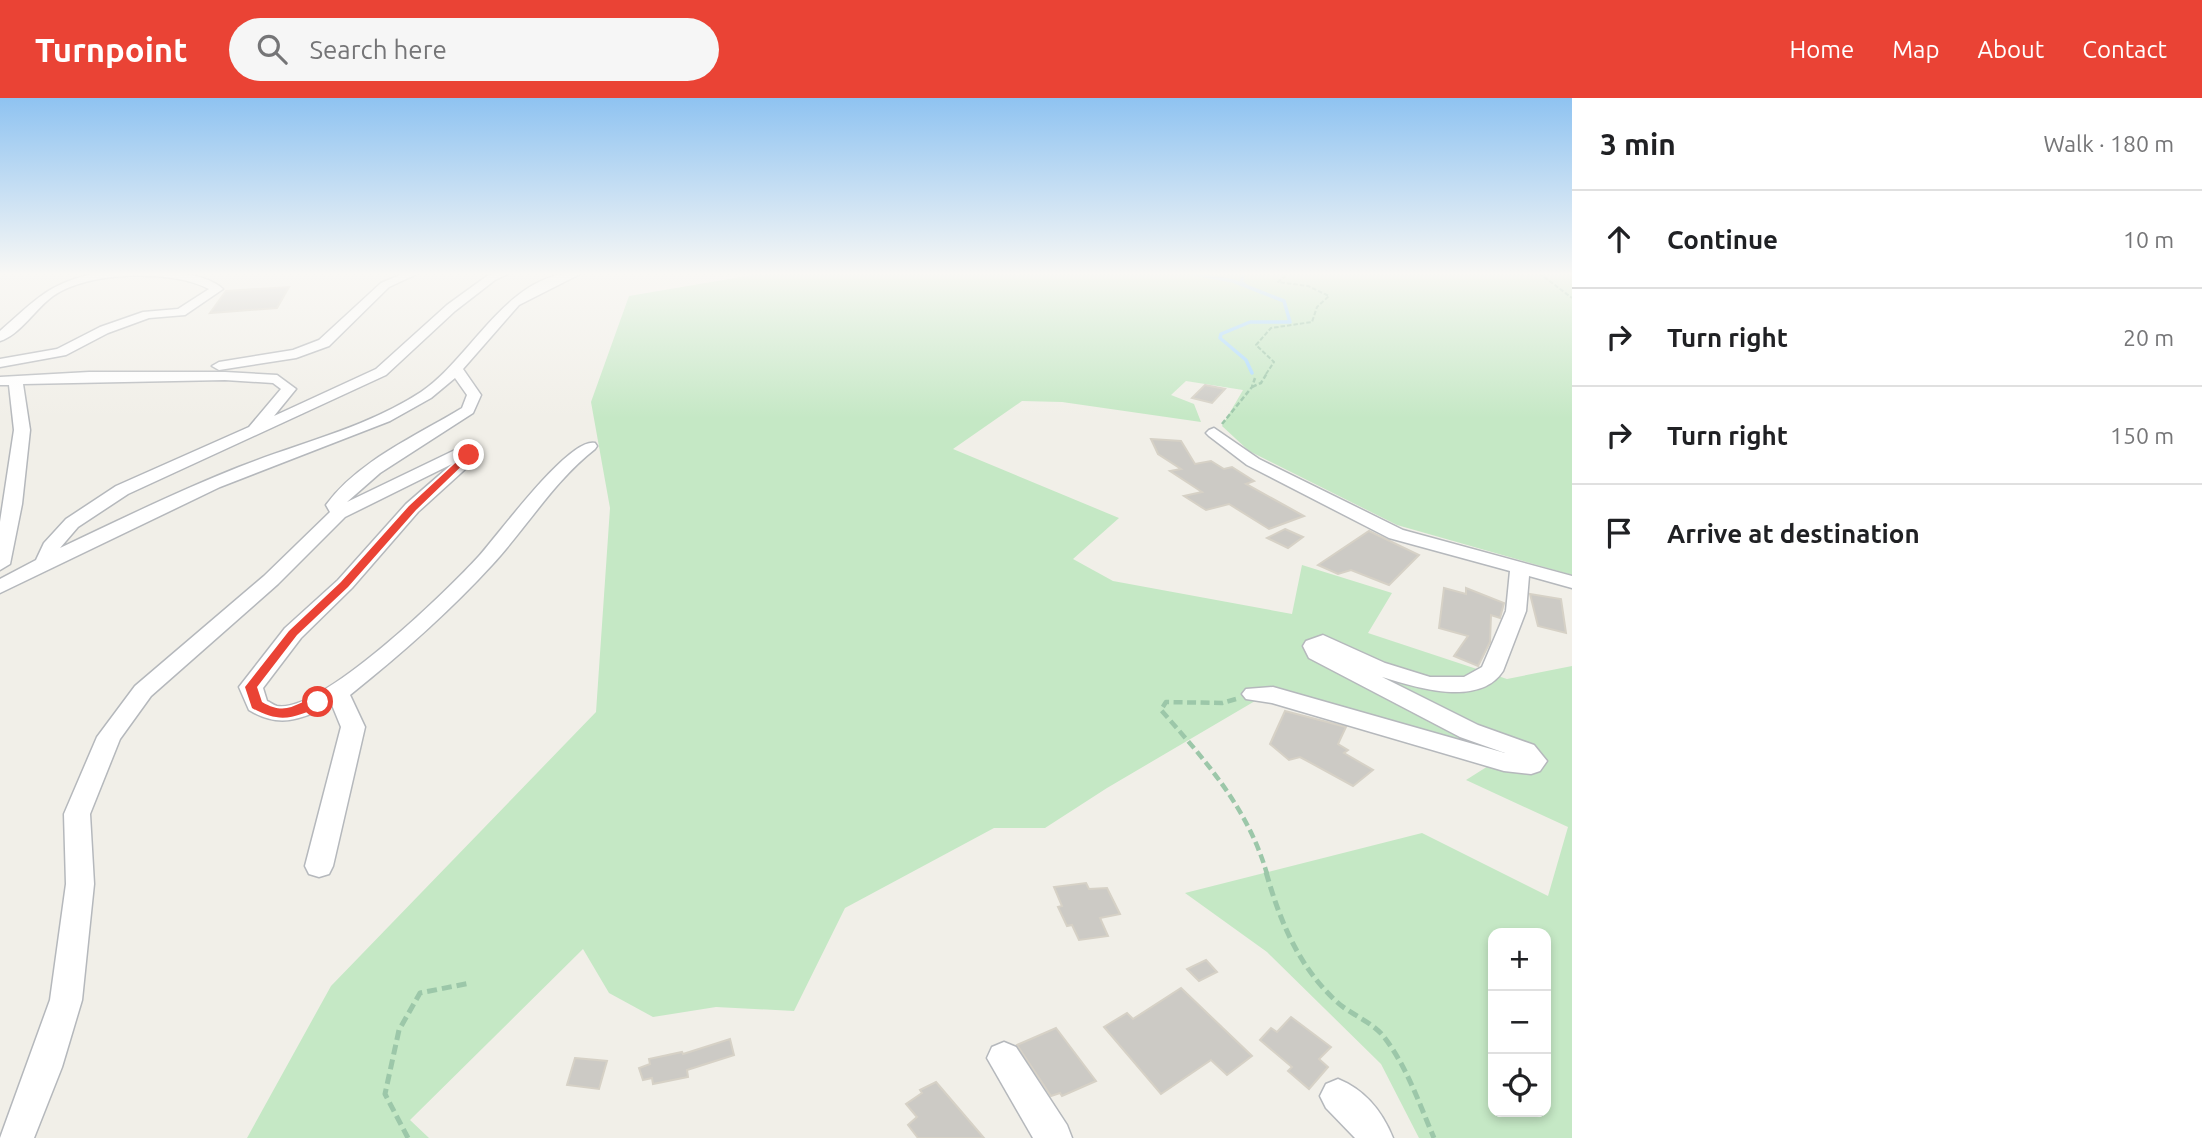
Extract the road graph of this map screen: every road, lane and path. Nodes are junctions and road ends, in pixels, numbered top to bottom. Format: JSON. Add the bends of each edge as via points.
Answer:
{"nodes":[{"id":1,"x":19,"y":322,"type":"edge"},
{"id":2,"x":128,"y":322,"type":"edge"},
{"id":3,"x":346,"y":322,"type":"edge"},
{"id":4,"x":436,"y":322,"type":"edge"},
{"id":5,"x":499,"y":322,"type":"edge"},
{"id":6,"x":1312,"y":322,"type":"edge"},
{"id":7,"x":0,"y":337,"type":"edge"},
{"id":8,"x":0,"y":363,"type":"edge"},
{"id":9,"x":455,"y":368,"type":"junction"},
{"id":10,"x":75,"y":377,"type":"junction"},
{"id":11,"x":1255,"y":378,"type":"dead end"},
{"id":12,"x":8,"y":381,"type":"edge"},
{"id":13,"x":1252,"y":387,"type":"junction"},
{"id":14,"x":254,"y":430,"type":"junction"},
{"id":15,"x":1214,"y":433,"type":"joint"},
{"id":16,"x":589,"y":446,"type":"dead end"},
{"id":17,"x":339,"y":513,"type":"junction"},
{"id":18,"x":45,"y":563,"type":"junction"},
{"id":19,"x":0,"y":564,"type":"edge"},
{"id":20,"x":1520,"y":568,"type":"junction"},
{"id":21,"x":1572,"y":582,"type":"edge"},
{"id":22,"x":0,"y":587,"type":"edge"},
{"id":23,"x":338,"y":693,"type":"junction"},
{"id":24,"x":1254,"y":694,"type":"joint"},
{"id":25,"x":319,"y":866,"type":"dead end"},
{"id":26,"x":470,"y":983,"type":"dead end"},
{"id":27,"x":1004,"y":1058,"type":"dead end"},
{"id":28,"x":1338,"y":1097,"type":"dead end"},
{"id":29,"x":16,"y":1138,"type":"edge"},
{"id":30,"x":408,"y":1138,"type":"edge"},
{"id":31,"x":1054,"y":1138,"type":"edge"},
{"id":32,"x":1375,"y":1138,"type":"edge"},
{"id":33,"x":1434,"y":1138,"type":"edge"}],
"edges":[{"from":1,"to":7,"type":"street"},
{"from":2,"to":8,"type":"street","via":[[61,352]]},
{"from":3,"to":10,"type":"street","via":[[324,342],[296,354],[237,364]]},
{"from":4,"to":14,"type":"street","via":[[381,372]]},
{"from":5,"to":9,"type":"street"},
{"from":6,"to":13,"type":"path","via":[[1271,328],[1256,345],[1274,362],[1261,383]]},
{"from":9,"to":17,"type":"street","via":[[474,395],[468,410],[352,486],[335,505]]},
{"from":9,"to":18,"type":"street","via":[[426,395],[380,418],[172,501]]},
{"from":10,"to":12,"type":"street"},
{"from":10,"to":14,"type":"street","via":[[277,379],[289,389]]},
{"from":11,"to":13,"type":"path"},
{"from":12,"to":19,"type":"street","via":[[15,391],[22,430]]},
{"from":13,"to":15,"type":"path"},
{"from":14,"to":18,"type":"street","via":[[122,490],[72,523],[51,547]]},
{"from":15,"to":20,"type":"street","via":[[1253,462],[1377,526]]},
{"from":16,"to":23,"type":"street","via":[[532,501],[485,561],[392,650]]},
{"from":17,"to":23,"type":"street","via":[[461,453],[469,454],[293,633],[251,687],[257,705],[273,714],[298,711]]},
{"from":17,"to":29,"type":"street","via":[[271,580],[144,691],[109,737],[77,814],[80,884],[65,1000],[46,1067]]},
{"from":18,"to":22,"type":"street"},
{"from":20,"to":21,"type":"street"},
{"from":20,"to":24,"type":"street","via":[[1516,611],[1492,671],[1468,684],[1429,684],[1377,668],[1323,642],[1314,646],[1317,653],[1469,731],[1525,751],[1534,761],[1531,765],[1504,762],[1273,695]]},
{"from":23,"to":25,"type":"street","via":[[353,727]]},
{"from":24,"to":33,"type":"path","via":[[1222,703],[1166,702],[1161,710],[1218,775],[1245,818],[1279,918],[1298,957],[1337,1002],[1382,1034],[1402,1063]]},
{"from":26,"to":30,"type":"path","via":[[420,993],[399,1030],[385,1094]]},
{"from":27,"to":31,"type":"street"},
{"from":28,"to":32,"type":"street","via":[[1365,1120]]}]}
